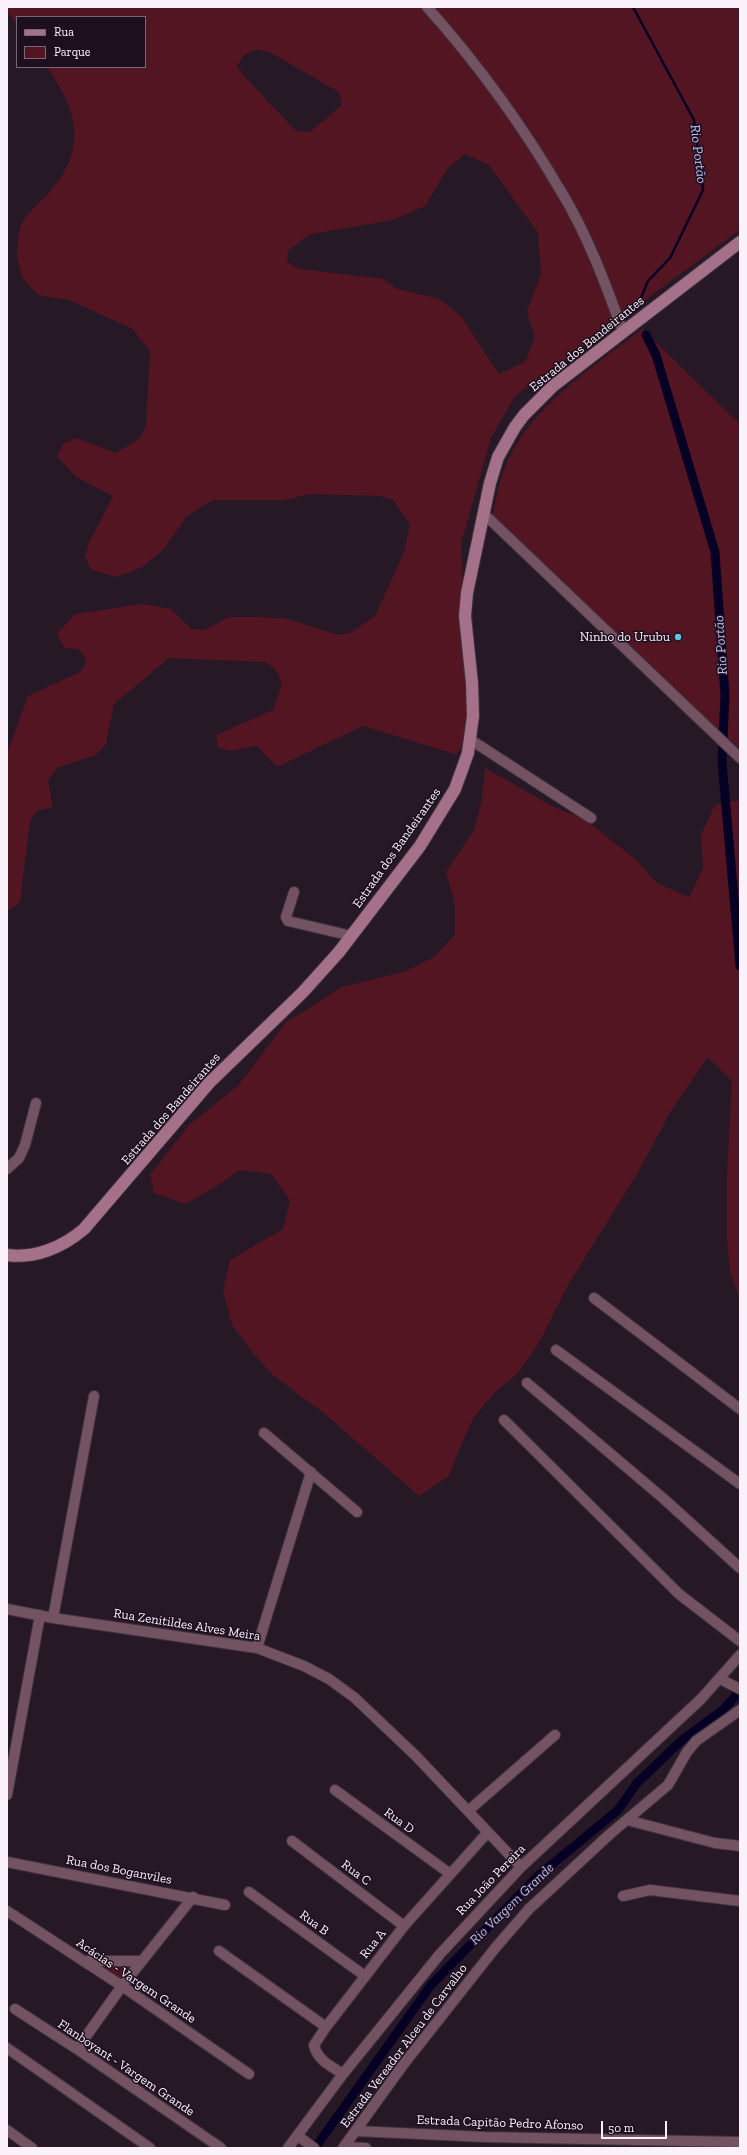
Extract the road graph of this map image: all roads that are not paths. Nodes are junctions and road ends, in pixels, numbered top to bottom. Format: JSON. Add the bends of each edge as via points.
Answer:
{"nodes":[{"id":1,"x":427,"y":7,"type":"edge"},
{"id":2,"x":740,"y":242,"type":"edge"},
{"id":3,"x":623,"y":332,"type":"junction"},
{"id":4,"x":483,"y":513,"type":"junction"},
{"id":5,"x":471,"y":740,"type":"junction"},
{"id":6,"x":740,"y":758,"type":"edge"},
{"id":7,"x":591,"y":818,"type":"dead end"},
{"id":8,"x":294,"y":892,"type":"dead end"},
{"id":9,"x":352,"y":936,"type":"junction"},
{"id":10,"x":36,"y":1103,"type":"dead end"},
{"id":11,"x":7,"y":1169,"type":"edge"},
{"id":12,"x":7,"y":1254,"type":"edge"},
{"id":13,"x":594,"y":1298,"type":"dead end"},
{"id":14,"x":556,"y":1350,"type":"dead end"},
{"id":15,"x":527,"y":1384,"type":"dead end"},
{"id":16,"x":94,"y":1396,"type":"dead end"},
{"id":17,"x":740,"y":1409,"type":"edge"},
{"id":18,"x":504,"y":1420,"type":"dead end"},
{"id":19,"x":264,"y":1433,"type":"dead end"},
{"id":20,"x":311,"y":1472,"type":"junction"},
{"id":21,"x":740,"y":1484,"type":"edge"},
{"id":22,"x":357,"y":1512,"type":"dead end"},
{"id":23,"x":740,"y":1568,"type":"edge"},
{"id":24,"x":7,"y":1609,"type":"edge"},
{"id":25,"x":40,"y":1615,"type":"junction"},
{"id":26,"x":53,"y":1618,"type":"junction"},
{"id":27,"x":740,"y":1641,"type":"edge"},
{"id":28,"x":258,"y":1648,"type":"junction"},
{"id":29,"x":740,"y":1655,"type":"edge"},
{"id":30,"x":720,"y":1679,"type":"junction"},
{"id":31,"x":736,"y":1687,"type":"edge"},
{"id":32,"x":740,"y":1710,"type":"edge"},
{"id":33,"x":555,"y":1736,"type":"dead end"},
{"id":34,"x":8,"y":1789,"type":"edge"},
{"id":35,"x":335,"y":1790,"type":"dead end"},
{"id":36,"x":468,"y":1811,"type":"junction"},
{"id":37,"x":627,"y":1820,"type":"junction"},
{"id":38,"x":488,"y":1832,"type":"junction"},
{"id":39,"x":292,"y":1841,"type":"dead end"},
{"id":40,"x":740,"y":1846,"type":"edge"},
{"id":41,"x":7,"y":1862,"type":"edge"},
{"id":42,"x":521,"y":1867,"type":"junction"},
{"id":43,"x":449,"y":1873,"type":"junction"},
{"id":44,"x":249,"y":1892,"type":"dead end"},
{"id":45,"x":623,"y":1896,"type":"dead end"},
{"id":46,"x":193,"y":1897,"type":"junction"},
{"id":47,"x":740,"y":1901,"type":"edge"},
{"id":48,"x":225,"y":1904,"type":"dead end"},
{"id":49,"x":7,"y":1911,"type":"edge"},
{"id":50,"x":404,"y":1926,"type":"junction"},
{"id":51,"x":219,"y":1951,"type":"dead end"},
{"id":52,"x":83,"y":1960,"type":"junction"},
{"id":53,"x":142,"y":1961,"type":"junction"},
{"id":54,"x":365,"y":1976,"type":"junction"},
{"id":55,"x":122,"y":1986,"type":"junction"},
{"id":56,"x":15,"y":2009,"type":"dead end"},
{"id":57,"x":326,"y":2027,"type":"junction"},
{"id":58,"x":7,"y":2048,"type":"edge"},
{"id":59,"x":77,"y":2049,"type":"junction"},
{"id":60,"x":249,"y":2074,"type":"dead end"},
{"id":61,"x":343,"y":2074,"type":"junction"},
{"id":62,"x":7,"y":2130,"type":"edge"},
{"id":63,"x":356,"y":2131,"type":"junction"},
{"id":64,"x":298,"y":2136,"type":"junction"},
{"id":65,"x":740,"y":2142,"type":"edge"},
{"id":66,"x":311,"y":2146,"type":"edge"},
{"id":67,"x":32,"y":2148,"type":"edge"},
{"id":68,"x":150,"y":2148,"type":"edge"},
{"id":69,"x":222,"y":2148,"type":"edge"},
{"id":70,"x":288,"y":2148,"type":"edge"},
{"id":71,"x":344,"y":2148,"type":"edge"},
{"id":72,"x":366,"y":2148,"type":"edge"}],
"edges":[{"from":1,"to":3,"type":"street","via":[[513,116],[563,194],[589,246]]},
{"from":2,"to":3,"type":"main road","name":"Estrada dos Bandeirantes"},
{"from":3,"to":4,"type":"main road","name":"Estrada dos Bandeirantes","via":[[553,386],[524,415],[498,457]]},
{"from":4,"to":5,"type":"main road","name":"Estrada dos Bandeirantes","via":[[466,608],[472,683]]},
{"from":4,"to":6,"type":"street"},
{"from":5,"to":7,"type":"street"},
{"from":5,"to":9,"type":"main road","name":"Estrada dos Bandeirantes","via":[[462,771],[445,807],[420,846]]},
{"from":8,"to":9,"type":"street","via":[[286,917],[291,922]]},
{"from":9,"to":12,"type":"main road","name":"Estrada dos Bandeirantes","via":[[308,987],[209,1083],[84,1229],[65,1244],[53,1248],[25,1255]]},
{"from":10,"to":11,"type":"street","via":[[22,1152]]},
{"from":13,"to":17,"type":"street"},
{"from":14,"to":21,"type":"street"},
{"from":15,"to":23,"type":"street","via":[[664,1499]]},
{"from":16,"to":26,"type":"street"},
{"from":18,"to":27,"type":"street","via":[[679,1594]]},
{"from":19,"to":20,"type":"street"},
{"from":20,"to":22,"type":"street"},
{"from":20,"to":28,"type":"street"},
{"from":24,"to":25,"type":"street","name":"Rua Zenitildes Alves Meira"},
{"from":25,"to":26,"type":"street","name":"Rua Zenitildes Alves Meira"},
{"from":25,"to":34,"type":"street"},
{"from":26,"to":28,"type":"street","name":"Rua Zenitildes Alves Meira"},
{"from":28,"to":36,"type":"street","name":"Rua Zenitildes Alves Meira","via":[[304,1666],[329,1679],[355,1698],[415,1755]]},
{"from":29,"to":30,"type":"street","name":"Rua João Pereira"},
{"from":30,"to":31,"type":"street"},
{"from":30,"to":42,"type":"street","name":"Rua João Pereira"},
{"from":32,"to":37,"type":"street","name":"Estrada Vereador Alceu de Carvalho","via":[[690,1746],[668,1785]]},
{"from":33,"to":36,"type":"street"},
{"from":35,"to":43,"type":"street","name":"Rua D"},
{"from":36,"to":38,"type":"street","name":"Rua Zenitildes Alves Meira"},
{"from":37,"to":40,"type":"street","via":[[715,1843]]},
{"from":37,"to":63,"type":"street","name":"Estrada Vereador Alceu de Carvalho","via":[[530,1909],[496,1947],[403,2065]]},
{"from":38,"to":42,"type":"street","name":"Rua Zenitildes Alves Meira"},
{"from":38,"to":43,"type":"street","name":"Rua A"},
{"from":39,"to":50,"type":"street","name":"Rua C"},
{"from":41,"to":46,"type":"street","name":"Rua dos Boganviles"},
{"from":42,"to":61,"type":"street","name":"Rua João Pereira","via":[[436,1959]]},
{"from":43,"to":50,"type":"street","name":"Rua A"},
{"from":44,"to":54,"type":"street","name":"Rua B"},
{"from":45,"to":47,"type":"street","via":[[650,1890]]},
{"from":46,"to":48,"type":"street","name":"Rua dos Boganviles"},
{"from":46,"to":53,"type":"street"},
{"from":49,"to":52,"type":"street","name":"Acácias - Vargem Grande"},
{"from":50,"to":54,"type":"street","name":"Rua A"},
{"from":51,"to":57,"type":"street"},
{"from":52,"to":53,"type":"street"},
{"from":52,"to":55,"type":"street","name":"Acácias - Vargem Grande"},
{"from":53,"to":55,"type":"street"},
{"from":54,"to":57,"type":"street","name":"Rua A"},
{"from":55,"to":59,"type":"street"},
{"from":55,"to":60,"type":"street","name":"Acácias - Vargem Grande"},
{"from":56,"to":59,"type":"street","name":"Flanboyant - Vargem Grande"},
{"from":57,"to":61,"type":"street","name":"Rua A","via":[[314,2045],[316,2053],[320,2059]]},
{"from":58,"to":68,"type":"street"},
{"from":59,"to":69,"type":"street","name":"Flanboyant - Vargem Grande"},
{"from":61,"to":64,"type":"street","name":"Rua João Pereira"},
{"from":62,"to":67,"type":"street"},
{"from":63,"to":65,"type":"street","name":"Estrada Capitão Pedro Afonso","via":[[485,2137]]},
{"from":63,"to":71,"type":"street","name":"Estrada Vereador Alceu de Carvalho"},
{"from":64,"to":66,"type":"street"},
{"from":64,"to":70,"type":"street","name":"Rua João Pereira"},
{"from":71,"to":72,"type":"street"}]}
